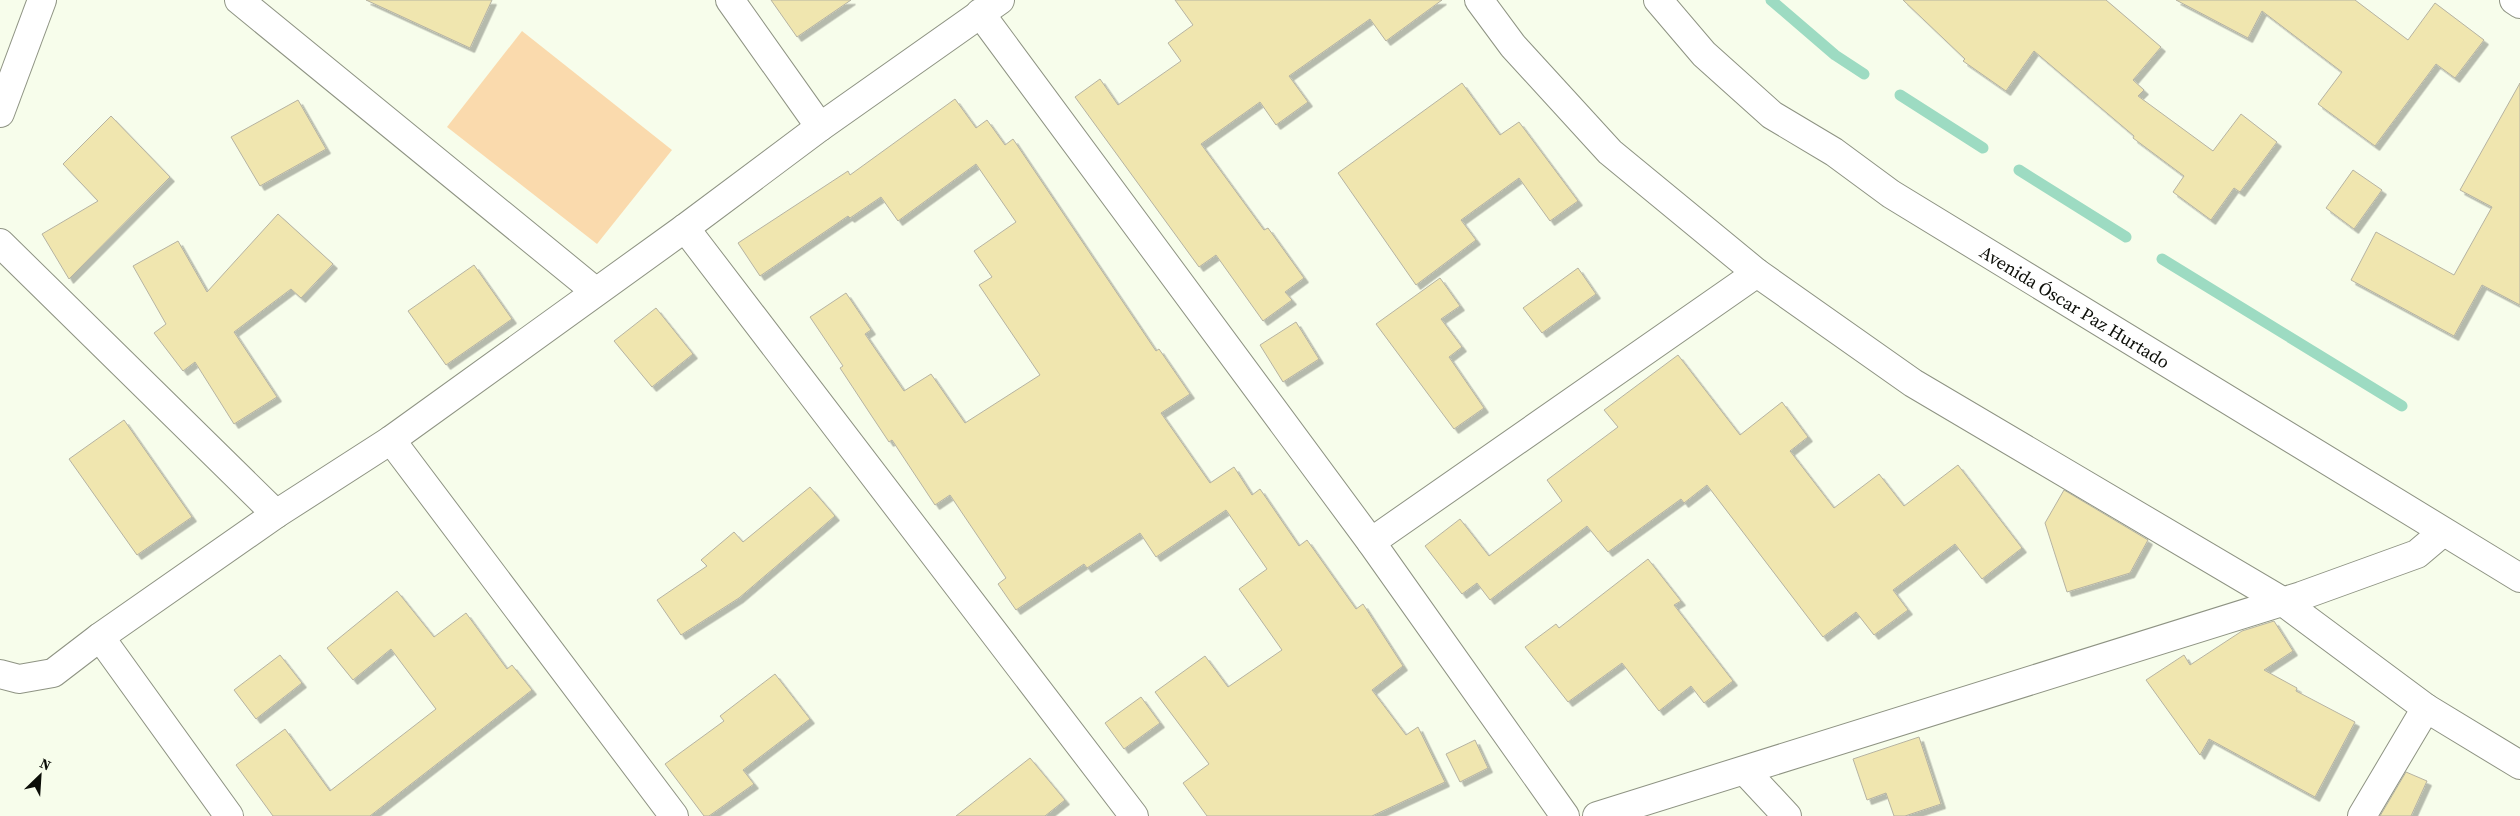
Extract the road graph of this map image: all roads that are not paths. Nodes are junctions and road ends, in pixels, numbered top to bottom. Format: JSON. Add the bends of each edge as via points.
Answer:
{"nodes":[{"id":1,"x":42,"y":0,"type":"edge"},
{"id":2,"x":239,"y":0,"type":"edge"},
{"id":3,"x":730,"y":0,"type":"edge"},
{"id":4,"x":1480,"y":0,"type":"edge"},
{"id":5,"x":1658,"y":0,"type":"edge"},
{"id":6,"x":2514,"y":0,"type":"edge"},
{"id":7,"x":2520,"y":4,"type":"edge"},
{"id":8,"x":990,"y":7,"type":"edge"},
{"id":9,"x":6,"y":74,"type":"edge"},
{"id":10,"x":0,"y":113,"type":"edge"},
{"id":11,"x":820,"y":127,"type":"junction"},
{"id":12,"x":684,"y":228,"type":"junction"},
{"id":13,"x":0,"y":243,"type":"edge"},
{"id":14,"x":1757,"y":273,"type":"junction"},
{"id":15,"x":595,"y":291,"type":"junction"},
{"id":16,"x":391,"y":440,"type":"junction"},
{"id":17,"x":276,"y":514,"type":"junction"},
{"id":18,"x":2443,"y":532,"type":"junction"},
{"id":19,"x":1371,"y":542,"type":"junction"},
{"id":20,"x":2520,"y":578,"type":"edge"},
{"id":21,"x":2292,"y":599,"type":"junction"},
{"id":22,"x":100,"y":637,"type":"junction"},
{"id":23,"x":0,"y":674,"type":"edge"},
{"id":24,"x":2426,"y":708,"type":"junction"},
{"id":25,"x":2520,"y":765,"type":"edge"},
{"id":26,"x":1746,"y":771,"type":"junction"},
{"id":27,"x":229,"y":816,"type":"edge"},
{"id":28,"x":674,"y":816,"type":"edge"},
{"id":29,"x":1134,"y":816,"type":"edge"},
{"id":30,"x":1565,"y":816,"type":"edge"},
{"id":31,"x":1597,"y":816,"type":"edge"},
{"id":32,"x":1787,"y":816,"type":"edge"},
{"id":33,"x":2362,"y":816,"type":"edge"}],
"edges":[{"from":1,"to":9,"type":"street"},
{"from":2,"to":15,"type":"street"},
{"from":3,"to":11,"type":"street"},
{"from":4,"to":14,"type":"street","via":[[1513,46],[1610,152]]},
{"from":5,"to":18,"type":"street","name":"Avenida Óscar Paz Hurtado","via":[[1704,54],[1772,115],[1834,152],[1899,199]]},
{"from":6,"to":7,"type":"street"},
{"from":8,"to":11,"type":"street"},
{"from":8,"to":19,"type":"street"},
{"from":9,"to":10,"type":"street"},
{"from":11,"to":12,"type":"street"},
{"from":12,"to":15,"type":"street"},
{"from":12,"to":29,"type":"street"},
{"from":13,"to":17,"type":"street"},
{"from":14,"to":19,"type":"street"},
{"from":14,"to":21,"type":"street","via":[[1913,382]]},
{"from":15,"to":16,"type":"street"},
{"from":16,"to":17,"type":"street"},
{"from":16,"to":28,"type":"street"},
{"from":17,"to":22,"type":"street"},
{"from":18,"to":20,"type":"street","name":"Avenida Óscar Paz Hurtado"},
{"from":18,"to":21,"type":"street","via":[[2417,554]]},
{"from":19,"to":30,"type":"street"},
{"from":21,"to":24,"type":"street"},
{"from":21,"to":26,"type":"street"},
{"from":22,"to":23,"type":"street","via":[[53,674],[19,679]]},
{"from":22,"to":27,"type":"street"},
{"from":24,"to":25,"type":"street"},
{"from":24,"to":33,"type":"street"},
{"from":26,"to":31,"type":"street"},
{"from":26,"to":32,"type":"street"}]}
